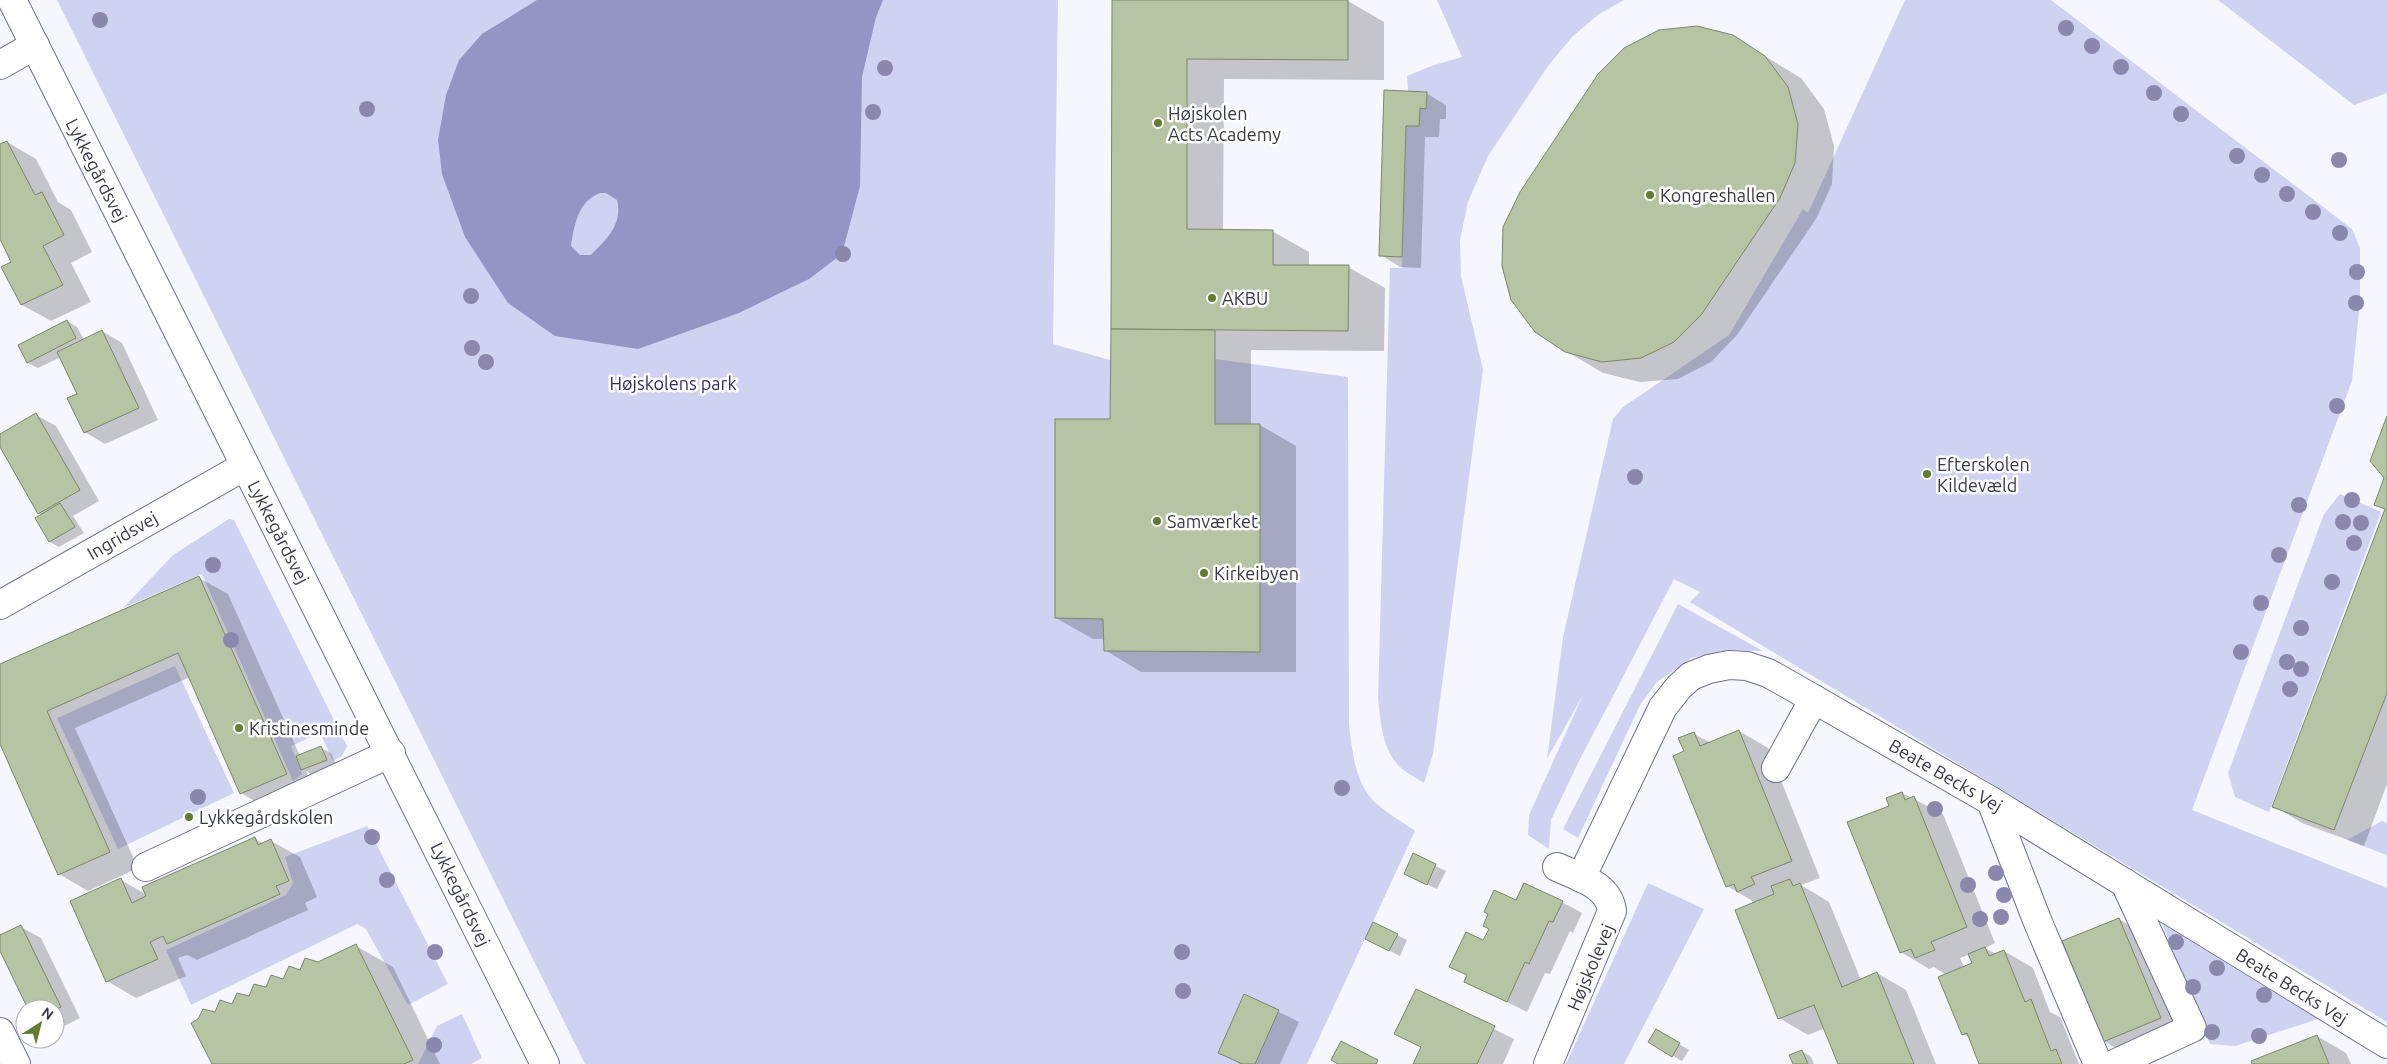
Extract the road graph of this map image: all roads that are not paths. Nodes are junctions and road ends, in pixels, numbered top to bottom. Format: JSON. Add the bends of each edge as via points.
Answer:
{"nodes":[{"id":1,"x":12,"y":0,"type":"edge"},
{"id":2,"x":35,"y":45,"type":"junction"},
{"id":3,"x":0,"y":65,"type":"edge"},
{"id":4,"x":245,"y":466,"type":"junction"},
{"id":5,"x":0,"y":606,"type":"edge"},
{"id":6,"x":1814,"y":699,"type":"junction"},
{"id":7,"x":391,"y":753,"type":"junction"},
{"id":8,"x":1776,"y":768,"type":"dead end"},
{"id":9,"x":1991,"y":801,"type":"junction"},
{"id":10,"x":146,"y":867,"type":"dead end"},
{"id":11,"x":1569,"y":873,"type":"joint"},
{"id":12,"x":2125,"y":883,"type":"junction"},
{"id":13,"x":0,"y":1032,"type":"edge"},
{"id":14,"x":2387,"y":1044,"type":"edge"},
{"id":15,"x":16,"y":1064,"type":"edge"},
{"id":16,"x":545,"y":1064,"type":"edge"},
{"id":17,"x":1548,"y":1064,"type":"edge"},
{"id":18,"x":2098,"y":1064,"type":"edge"},
{"id":19,"x":2114,"y":1064,"type":"edge"}],
"edges":[{"from":1,"to":2,"type":"street","name":"Lykkegårdsvej"},
{"from":2,"to":3,"type":"street"},
{"from":2,"to":4,"type":"street","name":"Lykkegårdsvej"},
{"from":4,"to":5,"type":"street","name":"Ingridsvej"},
{"from":4,"to":7,"type":"street","name":"Lykkegårdsvej"},
{"from":6,"to":8,"type":"street"},
{"from":6,"to":9,"type":"street","name":"Beate Becks Vej"},
{"from":6,"to":11,"type":"street","name":"Beate Becks Vej","via":[[1768,673],[1748,666],[1729,665],[1691,676],[1663,707]]},
{"from":7,"to":10,"type":"street"},
{"from":7,"to":16,"type":"street","name":"Lykkegårdsvej"},
{"from":9,"to":12,"type":"street","name":"Beate Becks Vej"},
{"from":9,"to":18,"type":"street"},
{"from":11,"to":17,"type":"street","name":"Højskolevej","via":[[1605,893],[1611,902],[1612,912]]},
{"from":12,"to":14,"type":"street","name":"Beate Becks Vej"},
{"from":12,"to":19,"type":"street","via":[[2192,1028]]},
{"from":13,"to":15,"type":"street"}]}
